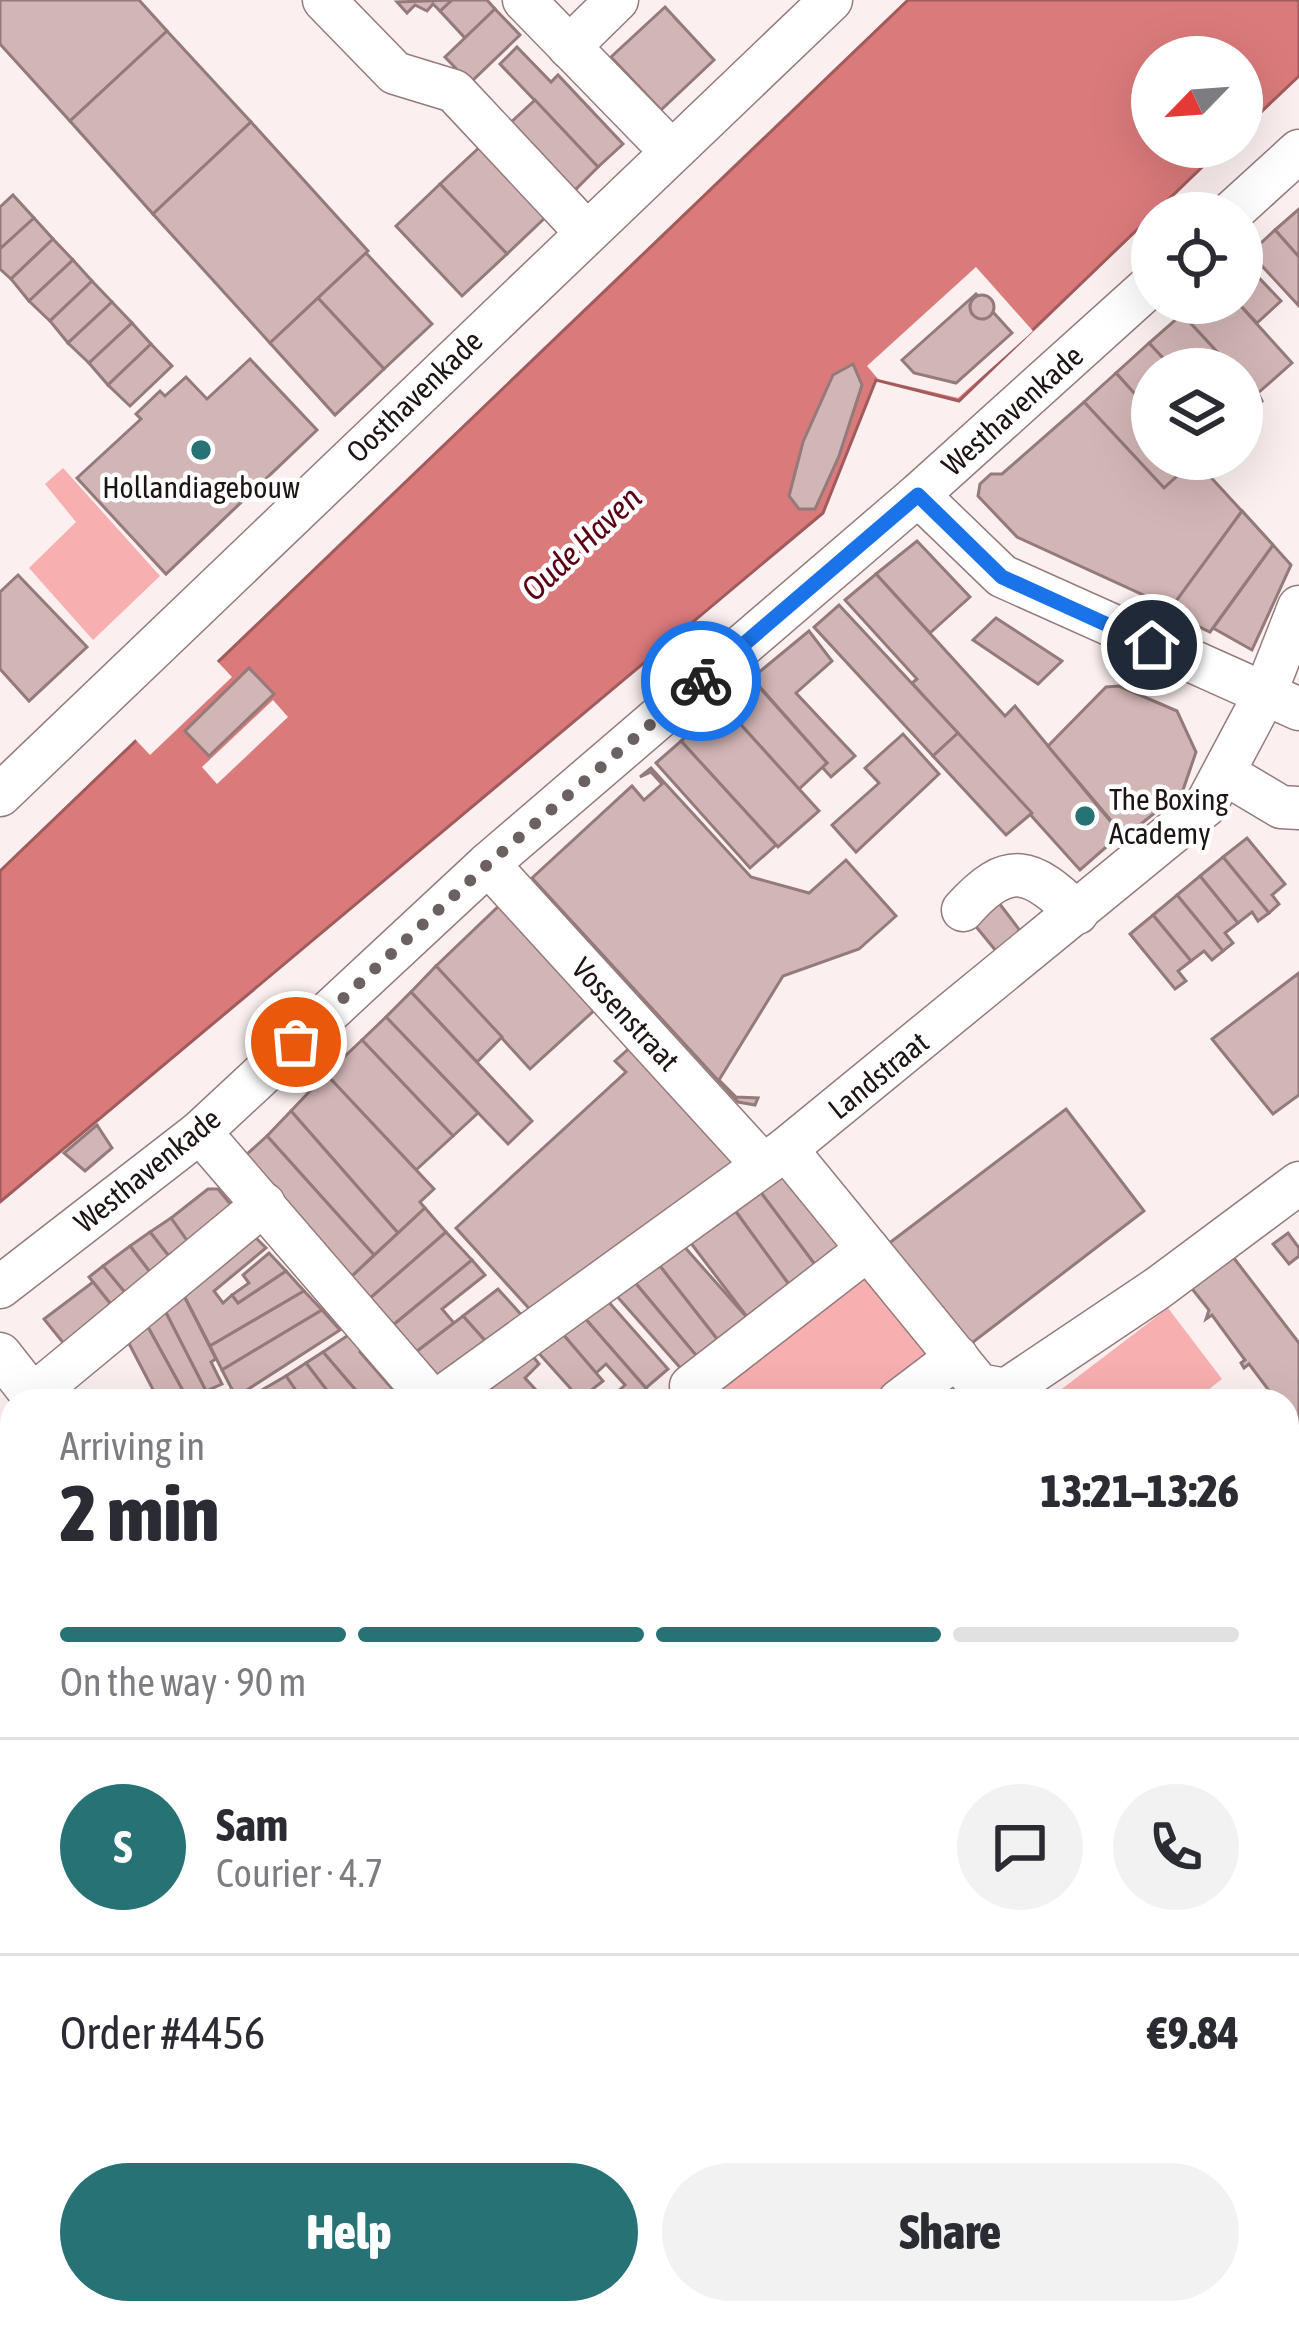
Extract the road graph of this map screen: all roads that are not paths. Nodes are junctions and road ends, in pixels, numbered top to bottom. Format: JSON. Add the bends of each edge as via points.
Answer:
{"nodes":[{"id":1,"x":324,"y":0,"type":"edge"},
{"id":2,"x":524,"y":0,"type":"edge"},
{"id":3,"x":617,"y":0,"type":"edge"},
{"id":4,"x":831,"y":0,"type":"edge"},
{"id":5,"x":569,"y":47,"type":"junction"},
{"id":6,"x":670,"y":150,"type":"junction"},
{"id":7,"x":1299,"y":152,"type":"edge"},
{"id":8,"x":1254,"y":192,"type":"edge"},
{"id":9,"x":586,"y":232,"type":"junction"},
{"id":10,"x":1131,"y":303,"type":"edge"},
{"id":11,"x":918,"y":495,"type":"junction"},
{"id":12,"x":1299,"y":607,"type":"edge"},
{"id":13,"x":1282,"y":703,"type":"edge"},
{"id":14,"x":1224,"y":772,"type":"junction"},
{"id":15,"x":0,"y":795,"type":"edge"},
{"id":16,"x":1299,"y":808,"type":"edge"},
{"id":17,"x":488,"y":864,"type":"junction"},
{"id":18,"x":963,"y":910,"type":"dead end"},
{"id":19,"x":1077,"y":913,"type":"junction"},
{"id":20,"x":200,"y":1132,"type":"junction"},
{"id":21,"x":774,"y":1156,"type":"junction"},
{"id":22,"x":1299,"y":1183,"type":"edge"},
{"id":23,"x":264,"y":1204,"type":"junction"},
{"id":24,"x":868,"y":1249,"type":"junction"},
{"id":25,"x":0,"y":1287,"type":"edge"},
{"id":26,"x":0,"y":1354,"type":"edge"},
{"id":27,"x":957,"y":1357,"type":"junction"},
{"id":28,"x":691,"y":1386,"type":"dead end"},
{"id":29,"x":28,"y":1389,"type":"edge"},
{"id":30,"x":46,"y":1389,"type":"edge"},
{"id":31,"x":425,"y":1389,"type":"edge"},
{"id":32,"x":452,"y":1389,"type":"edge"},
{"id":33,"x":915,"y":1389,"type":"edge"},
{"id":34,"x":993,"y":1389,"type":"edge"},
{"id":35,"x":1018,"y":1389,"type":"edge"}],
"edges":[{"from":1,"to":9,"type":"street","via":[[395,73],[454,91]]},
{"from":2,"to":5,"type":"street"},
{"from":3,"to":5,"type":"street"},
{"from":4,"to":6,"type":"street","name":"Oosthavenkade"},
{"from":5,"to":6,"type":"street"},
{"from":6,"to":9,"type":"street","name":"Oosthavenkade"},
{"from":7,"to":8,"type":"street"},
{"from":9,"to":15,"type":"street","name":"Oosthavenkade"},
{"from":10,"to":11,"type":"street","name":"Westhavenkade"},
{"from":11,"to":13,"type":"street","via":[[1002,577]]},
{"from":11,"to":17,"type":"street","name":"Westhavenkade"},
{"from":12,"to":13,"type":"street","name":"Landstraat"},
{"from":13,"to":14,"type":"street","name":"Landstraat"},
{"from":14,"to":16,"type":"street","via":[[1281,808]]},
{"from":14,"to":19,"type":"street","name":"Landstraat","via":[[1206,806]]},
{"from":17,"to":20,"type":"street","name":"Westhavenkade"},
{"from":17,"to":21,"type":"street","name":"Vossenstraat"},
{"from":18,"to":19,"type":"street","via":[[985,886],[1029,874]]},
{"from":19,"to":21,"type":"street","name":"Landstraat"},
{"from":20,"to":23,"type":"street"},
{"from":20,"to":25,"type":"street","name":"Westhavenkade"},
{"from":21,"to":24,"type":"street","name":"Vossenstraat"},
{"from":21,"to":32,"type":"street","name":"Landstraat"},
{"from":22,"to":35,"type":"street"},
{"from":23,"to":30,"type":"street"},
{"from":23,"to":31,"type":"street"},
{"from":24,"to":27,"type":"street","name":"Vossenstraat"},
{"from":24,"to":28,"type":"street"},
{"from":26,"to":29,"type":"street"},
{"from":27,"to":33,"type":"street"},
{"from":27,"to":34,"type":"street","name":"Vossenstraat"}]}
